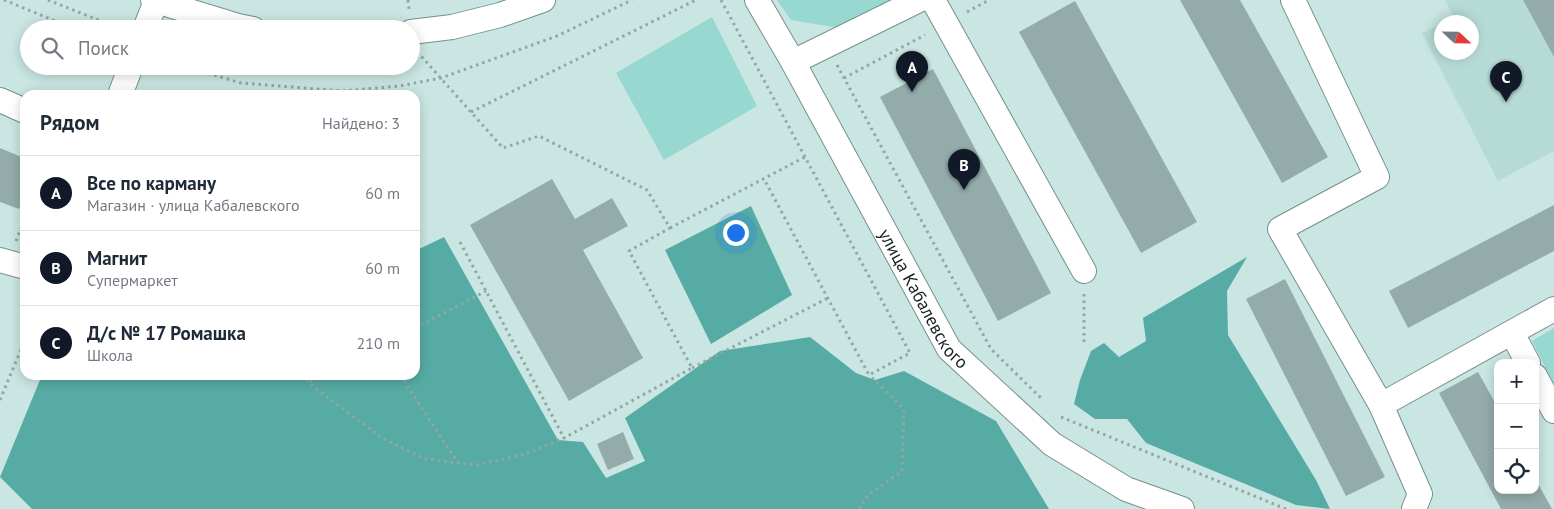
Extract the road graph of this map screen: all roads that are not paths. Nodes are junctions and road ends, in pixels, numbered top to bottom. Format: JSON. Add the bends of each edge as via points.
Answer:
{"nodes":[{"id":1,"x":154,"y":0,"type":"edge"},
{"id":2,"x":542,"y":0,"type":"edge"},
{"id":3,"x":756,"y":0,"type":"edge"},
{"id":4,"x":919,"y":0,"type":"edge"},
{"id":5,"x":933,"y":0,"type":"edge"},
{"id":6,"x":1292,"y":0,"type":"edge"},
{"id":7,"x":148,"y":20,"type":"edge"},
{"id":8,"x":219,"y":20,"type":"edge"},
{"id":9,"x":420,"y":31,"type":"edge"},
{"id":10,"x":793,"y":62,"type":"junction"},
{"id":11,"x":128,"y":75,"type":"edge"},
{"id":12,"x":122,"y":90,"type":"edge"},
{"id":13,"x":0,"y":100,"type":"edge"},
{"id":14,"x":20,"y":109,"type":"edge"},
{"id":15,"x":0,"y":260,"type":"edge"},
{"id":16,"x":20,"y":266,"type":"edge"},
{"id":17,"x":1084,"y":270,"type":"road end"},
{"id":18,"x":1554,"y":309,"type":"edge"},
{"id":19,"x":1512,"y":333,"type":"junction"},
{"id":20,"x":1526,"y":359,"type":"edge"},
{"id":21,"x":1539,"y":383,"type":"edge"},
{"id":22,"x":1380,"y":405,"type":"junction"},
{"id":23,"x":1554,"y":411,"type":"edge"},
{"id":24,"x":1182,"y":509,"type":"edge"},
{"id":25,"x":1414,"y":509,"type":"edge"}],
"edges":[{"from":1,"to":7,"type":"street"},
{"from":1,"to":8,"type":"street"},
{"from":2,"to":9,"type":"street","via":[[500,15]]},
{"from":3,"to":10,"type":"street","name":"улица Кабалевского"},
{"from":4,"to":10,"type":"street"},
{"from":5,"to":17,"type":"street"},
{"from":6,"to":22,"type":"street","via":[[1377,177],[1280,229]]},
{"from":10,"to":24,"type":"street","name":"улица Кабалевского","via":[[949,349],[1052,444],[1126,489]]},
{"from":11,"to":12,"type":"street"},
{"from":13,"to":14,"type":"street"},
{"from":15,"to":16,"type":"street"},
{"from":18,"to":19,"type":"street"},
{"from":19,"to":20,"type":"street"},
{"from":19,"to":22,"type":"street"},
{"from":21,"to":23,"type":"street"},
{"from":22,"to":25,"type":"street","via":[[1420,494]]}]}
